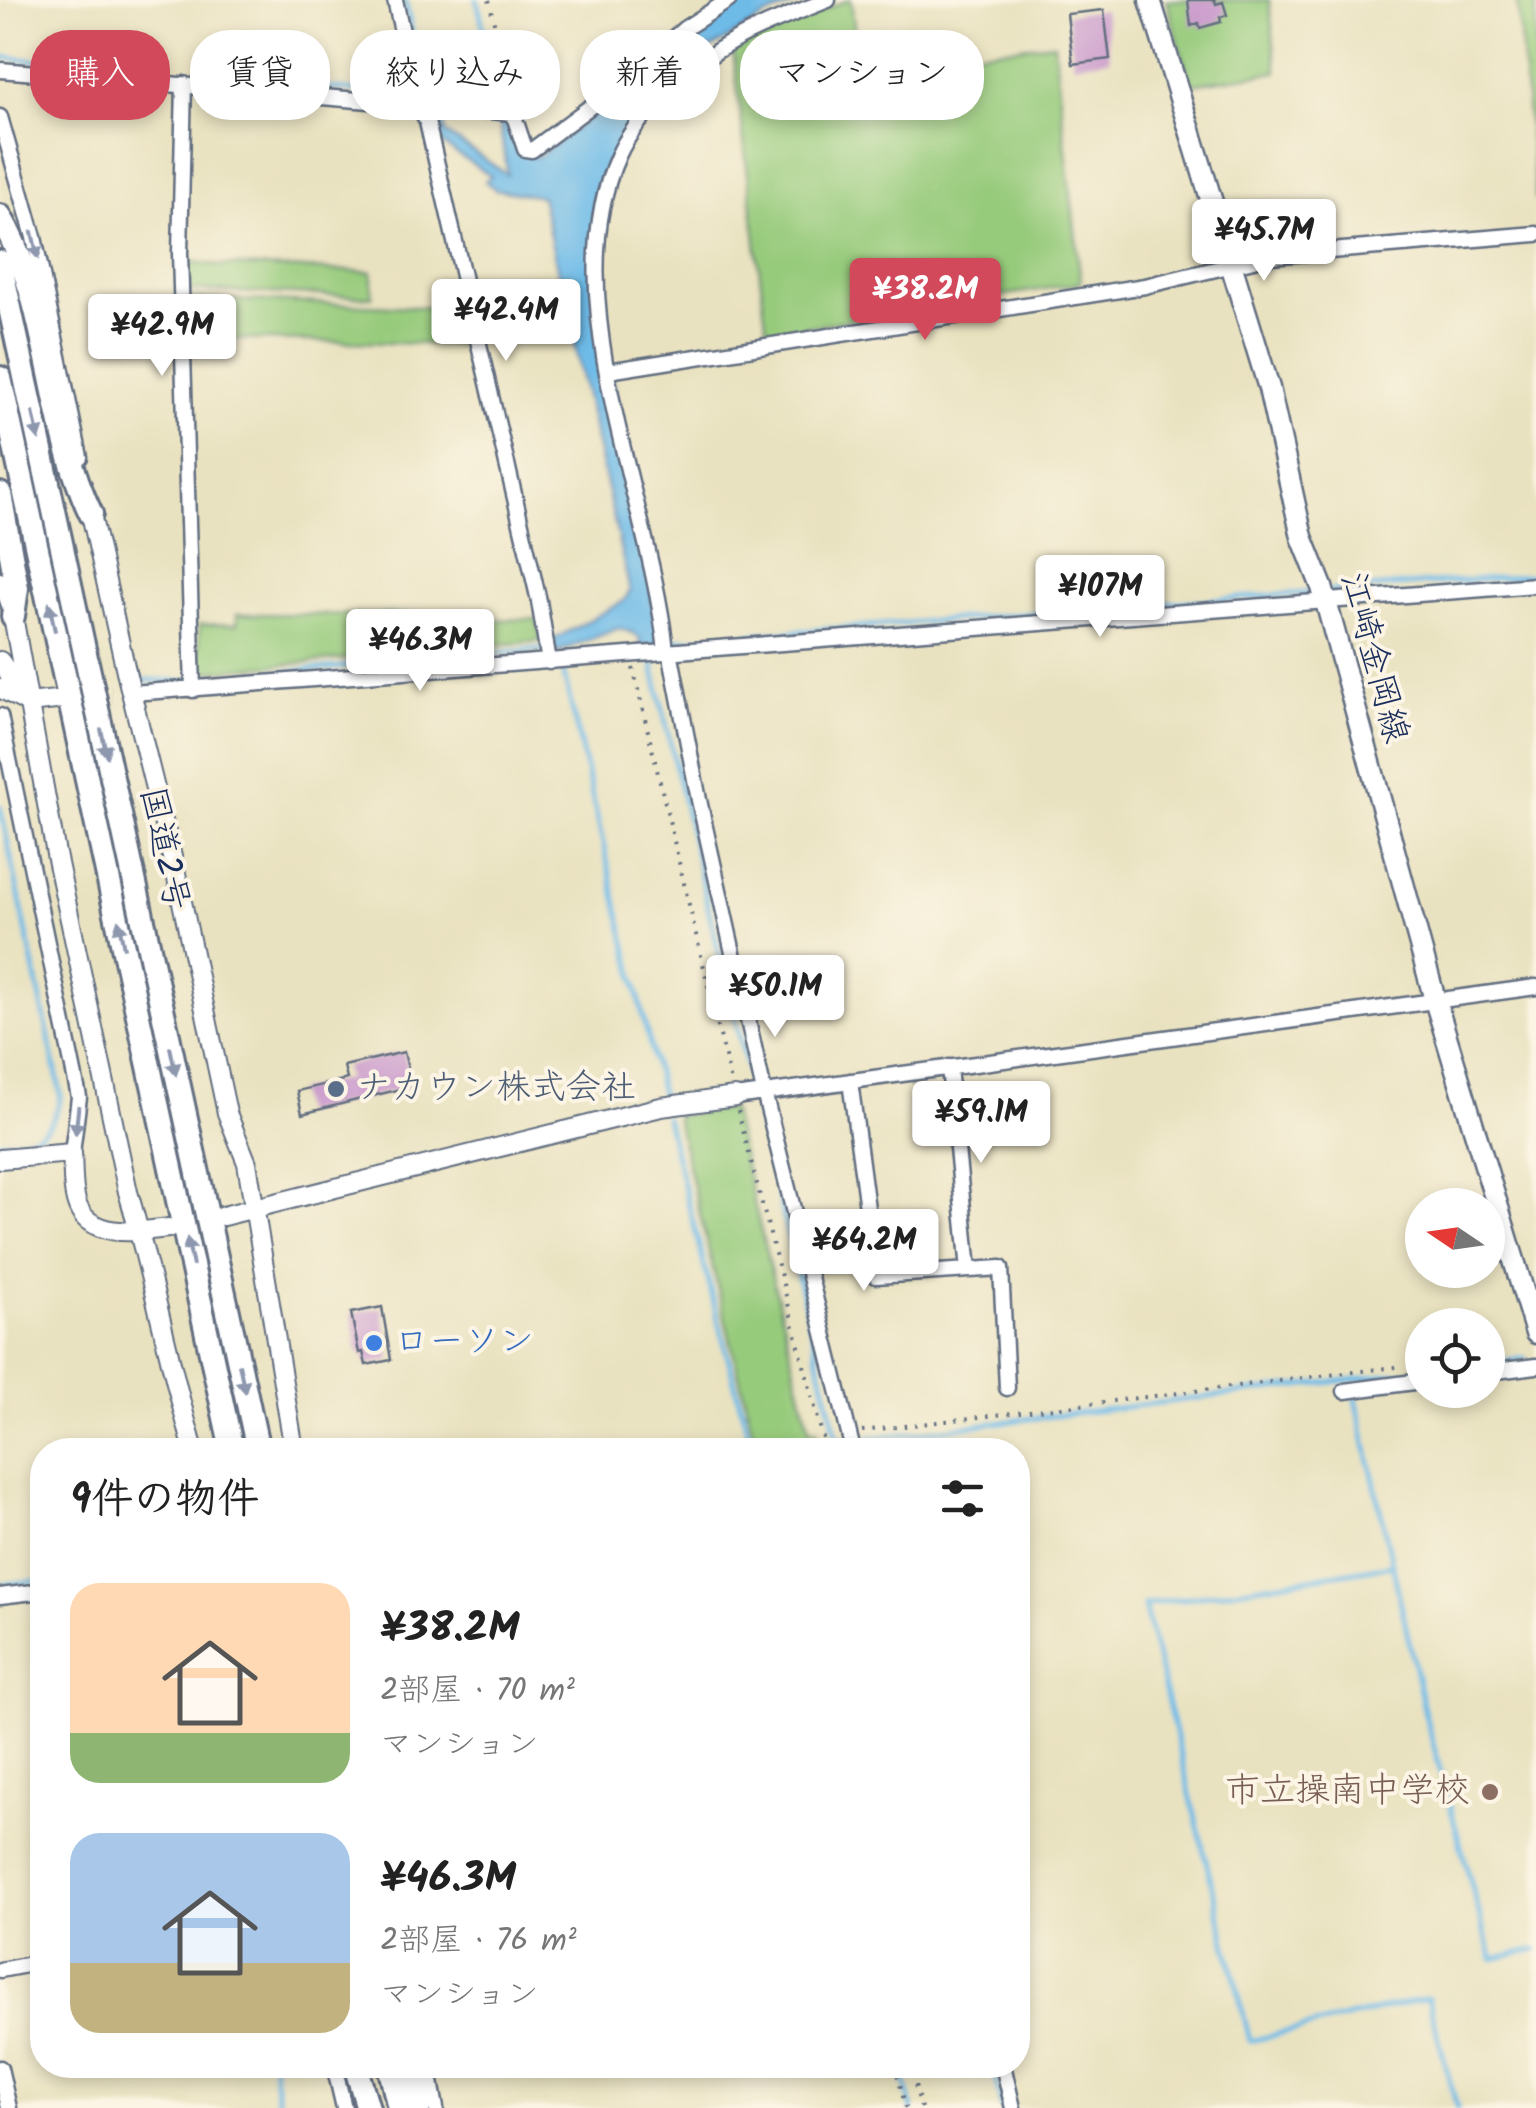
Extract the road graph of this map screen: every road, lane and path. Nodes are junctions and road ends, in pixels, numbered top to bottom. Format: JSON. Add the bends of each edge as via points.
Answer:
{"nodes":[{"id":1,"x":396,"y":0,"type":"edge"},
{"id":2,"x":489,"y":0,"type":"edge"},
{"id":3,"x":729,"y":0,"type":"edge"},
{"id":4,"x":828,"y":0,"type":"edge"},
{"id":5,"x":1150,"y":0,"type":"edge"},
{"id":6,"x":402,"y":30,"type":"edge"},
{"id":7,"x":493,"y":30,"type":"edge"},
{"id":8,"x":0,"y":70,"type":"edge"},
{"id":9,"x":184,"y":84,"type":"junction"},
{"id":10,"x":350,"y":94,"type":"edge"},
{"id":11,"x":0,"y":117,"type":"edge"},
{"id":12,"x":427,"y":120,"type":"edge"},
{"id":13,"x":509,"y":120,"type":"edge"},
{"id":14,"x":0,"y":216,"type":"edge"},
{"id":15,"x":1536,"y":234,"type":"edge"},
{"id":16,"x":0,"y":262,"type":"edge"},
{"id":17,"x":1232,"y":266,"type":"junction"},
{"id":18,"x":608,"y":371,"type":"junction"},
{"id":19,"x":0,"y":378,"type":"edge"},
{"id":20,"x":0,"y":494,"type":"edge"},
{"id":21,"x":91,"y":514,"type":"junction"},
{"id":22,"x":0,"y":580,"type":"edge"},
{"id":23,"x":1536,"y":585,"type":"edge"},
{"id":24,"x":1324,"y":595,"type":"junction"},
{"id":25,"x":6,"y":623,"type":"edge"},
{"id":26,"x":657,"y":649,"type":"junction"},
{"id":27,"x":548,"y":653,"type":"junction"},
{"id":28,"x":0,"y":661,"type":"edge"},
{"id":29,"x":193,"y":683,"type":"junction"},
{"id":30,"x":0,"y":688,"type":"edge"},
{"id":31,"x":132,"y":693,"type":"junction"},
{"id":32,"x":112,"y":694,"type":"tunnel mouth"},
{"id":33,"x":56,"y":700,"type":"tunnel mouth"},
{"id":34,"x":28,"y":703,"type":"junction"},
{"id":35,"x":0,"y":716,"type":"edge"},
{"id":36,"x":1536,"y":987,"type":"edge"},
{"id":37,"x":1435,"y":1000,"type":"junction"},
{"id":38,"x":949,"y":1067,"type":"junction"},
{"id":39,"x":850,"y":1081,"type":"junction"},
{"id":40,"x":762,"y":1093,"type":"junction"},
{"id":41,"x":737,"y":1096,"type":"junction"},
{"id":42,"x":72,"y":1153,"type":"junction"},
{"id":43,"x":0,"y":1159,"type":"edge"},
{"id":44,"x":254,"y":1210,"type":"junction"},
{"id":45,"x":223,"y":1216,"type":"dead end"},
{"id":46,"x":168,"y":1228,"type":"dead end"},
{"id":47,"x":141,"y":1232,"type":"junction"},
{"id":48,"x":969,"y":1270,"type":"junction"},
{"id":49,"x":1536,"y":1333,"type":"edge"},
{"id":50,"x":1403,"y":1366,"type":"dead end"},
{"id":51,"x":1536,"y":1366,"type":"edge"},
{"id":52,"x":1505,"y":1370,"type":"edge"},
{"id":53,"x":1405,"y":1383,"type":"edge"},
{"id":54,"x":1007,"y":1388,"type":"dead end"},
{"id":55,"x":1345,"y":1391,"type":"dead end"},
{"id":56,"x":191,"y":1438,"type":"edge"},
{"id":57,"x":229,"y":1438,"type":"edge"},
{"id":58,"x":255,"y":1438,"type":"edge"},
{"id":59,"x":292,"y":1438,"type":"edge"},
{"id":60,"x":825,"y":1438,"type":"edge"},
{"id":61,"x":850,"y":1438,"type":"edge"},
{"id":62,"x":873,"y":1438,"type":"edge"},
{"id":63,"x":30,"y":1592,"type":"edge"},
{"id":64,"x":0,"y":1596,"type":"edge"},
{"id":65,"x":30,"y":1964,"type":"edge"},
{"id":66,"x":0,"y":1970,"type":"edge"},
{"id":67,"x":0,"y":2068,"type":"edge"},
{"id":68,"x":337,"y":2078,"type":"edge"},
{"id":69,"x":360,"y":2078,"type":"edge"},
{"id":70,"x":367,"y":2078,"type":"edge"},
{"id":71,"x":392,"y":2078,"type":"edge"},
{"id":72,"x":413,"y":2078,"type":"edge"},
{"id":73,"x":430,"y":2078,"type":"edge"},
{"id":74,"x":898,"y":2078,"type":"edge"},
{"id":75,"x":913,"y":2078,"type":"edge"},
{"id":76,"x":1006,"y":2078,"type":"edge"},
{"id":77,"x":9,"y":2108,"type":"edge"},
{"id":78,"x":344,"y":2108,"type":"edge"},
{"id":79,"x":371,"y":2108,"type":"edge"},
{"id":80,"x":399,"y":2108,"type":"edge"},
{"id":81,"x":419,"y":2108,"type":"edge"},
{"id":82,"x":436,"y":2108,"type":"edge"},
{"id":83,"x":906,"y":2108,"type":"edge"},
{"id":84,"x":921,"y":2108,"type":"edge"},
{"id":85,"x":1014,"y":2108,"type":"edge"}],
"edges":[{"from":1,"to":6,"type":"street"},
{"from":2,"to":7,"type":"path"},
{"from":3,"to":13,"type":"street","via":[[538,148],[525,148]]},
{"from":4,"to":18,"type":"street","via":[[716,52],[645,118],[620,152],[608,184],[597,259]]},
{"from":5,"to":17,"type":"main road","name":"江崎金岡線"},
{"from":8,"to":9,"type":"street"},
{"from":9,"to":10,"type":"street"},
{"from":9,"to":29,"type":"street","via":[[180,253]]},
{"from":11,"to":21,"type":"street","one_way":true,"via":[[34,237]]},
{"from":12,"to":27,"type":"street"},
{"from":14,"to":21,"type":"highway","via":[[26,270],[65,443]]},
{"from":15,"to":17,"type":"street","via":[[1270,256]]},
{"from":16,"to":58,"type":"highway","name":"国道2号","one_way":true},
{"from":17,"to":18,"type":"street","via":[[1145,286]]},
{"from":17,"to":24,"type":"main road","name":"江崎金岡線","via":[[1269,388],[1302,537]]},
{"from":18,"to":26,"type":"street"},
{"from":57,"to":19,"type":"highway","name":"国道2号","one_way":true},
{"from":20,"to":25,"type":"highway","via":[[17,588]]},
{"from":21,"to":31,"type":"street"},
{"from":22,"to":25,"type":"street"},
{"from":23,"to":24,"type":"street"},
{"from":24,"to":26,"type":"street"},
{"from":24,"to":37,"type":"main road","name":"江崎金岡線"},
{"from":25,"to":34,"type":"street"},
{"from":26,"to":27,"type":"street"},
{"from":26,"to":40,"type":"street","via":[[698,800]]},
{"from":26,"to":41,"type":"path"},
{"from":27,"to":29,"type":"street"},
{"from":28,"to":34,"type":"street"},
{"from":29,"to":31,"type":"street"},
{"from":30,"to":34,"type":"street"},
{"from":31,"to":32,"type":"street"},
{"from":31,"to":44,"type":"street"},
{"from":33,"to":34,"type":"street"},
{"from":34,"to":47,"type":"street"},
{"from":35,"to":42,"type":"street","one_way":true,"via":[[79,1097]]},
{"from":36,"to":37,"type":"street"},
{"from":37,"to":38,"type":"street"},
{"from":37,"to":49,"type":"main road","name":"江崎金岡線"},
{"from":38,"to":39,"type":"street"},
{"from":38,"to":48,"type":"street"},
{"from":39,"to":40,"type":"street"},
{"from":39,"to":48,"type":"street","via":[[876,1276]]},
{"from":40,"to":41,"type":"street"},
{"from":40,"to":61,"type":"street"},
{"from":41,"to":44,"type":"street","via":[[661,1106]]},
{"from":41,"to":60,"type":"path"},
{"from":42,"to":43,"type":"street"},
{"from":42,"to":47,"type":"street","via":[[76,1204],[88,1220]]},
{"from":44,"to":45,"type":"street"},
{"from":44,"to":59,"type":"street"},
{"from":46,"to":47,"type":"street"},
{"from":47,"to":56,"type":"street"},
{"from":48,"to":54,"type":"street","via":[[1001,1268]]},
{"from":50,"to":62,"type":"path"},
{"from":51,"to":52,"type":"street"},
{"from":53,"to":55,"type":"street"},
{"from":63,"to":64,"type":"street"},
{"from":65,"to":66,"type":"street"},
{"from":67,"to":77,"type":"street"},
{"from":68,"to":78,"type":"street"},
{"from":69,"to":79,"type":"highway"},
{"from":70,"to":79,"type":"highway"},
{"from":71,"to":80,"type":"highway"},
{"from":72,"to":81,"type":"highway"},
{"from":73,"to":82,"type":"street"},
{"from":74,"to":83,"type":"path"},
{"from":75,"to":84,"type":"path"},
{"from":76,"to":85,"type":"street"}]}
